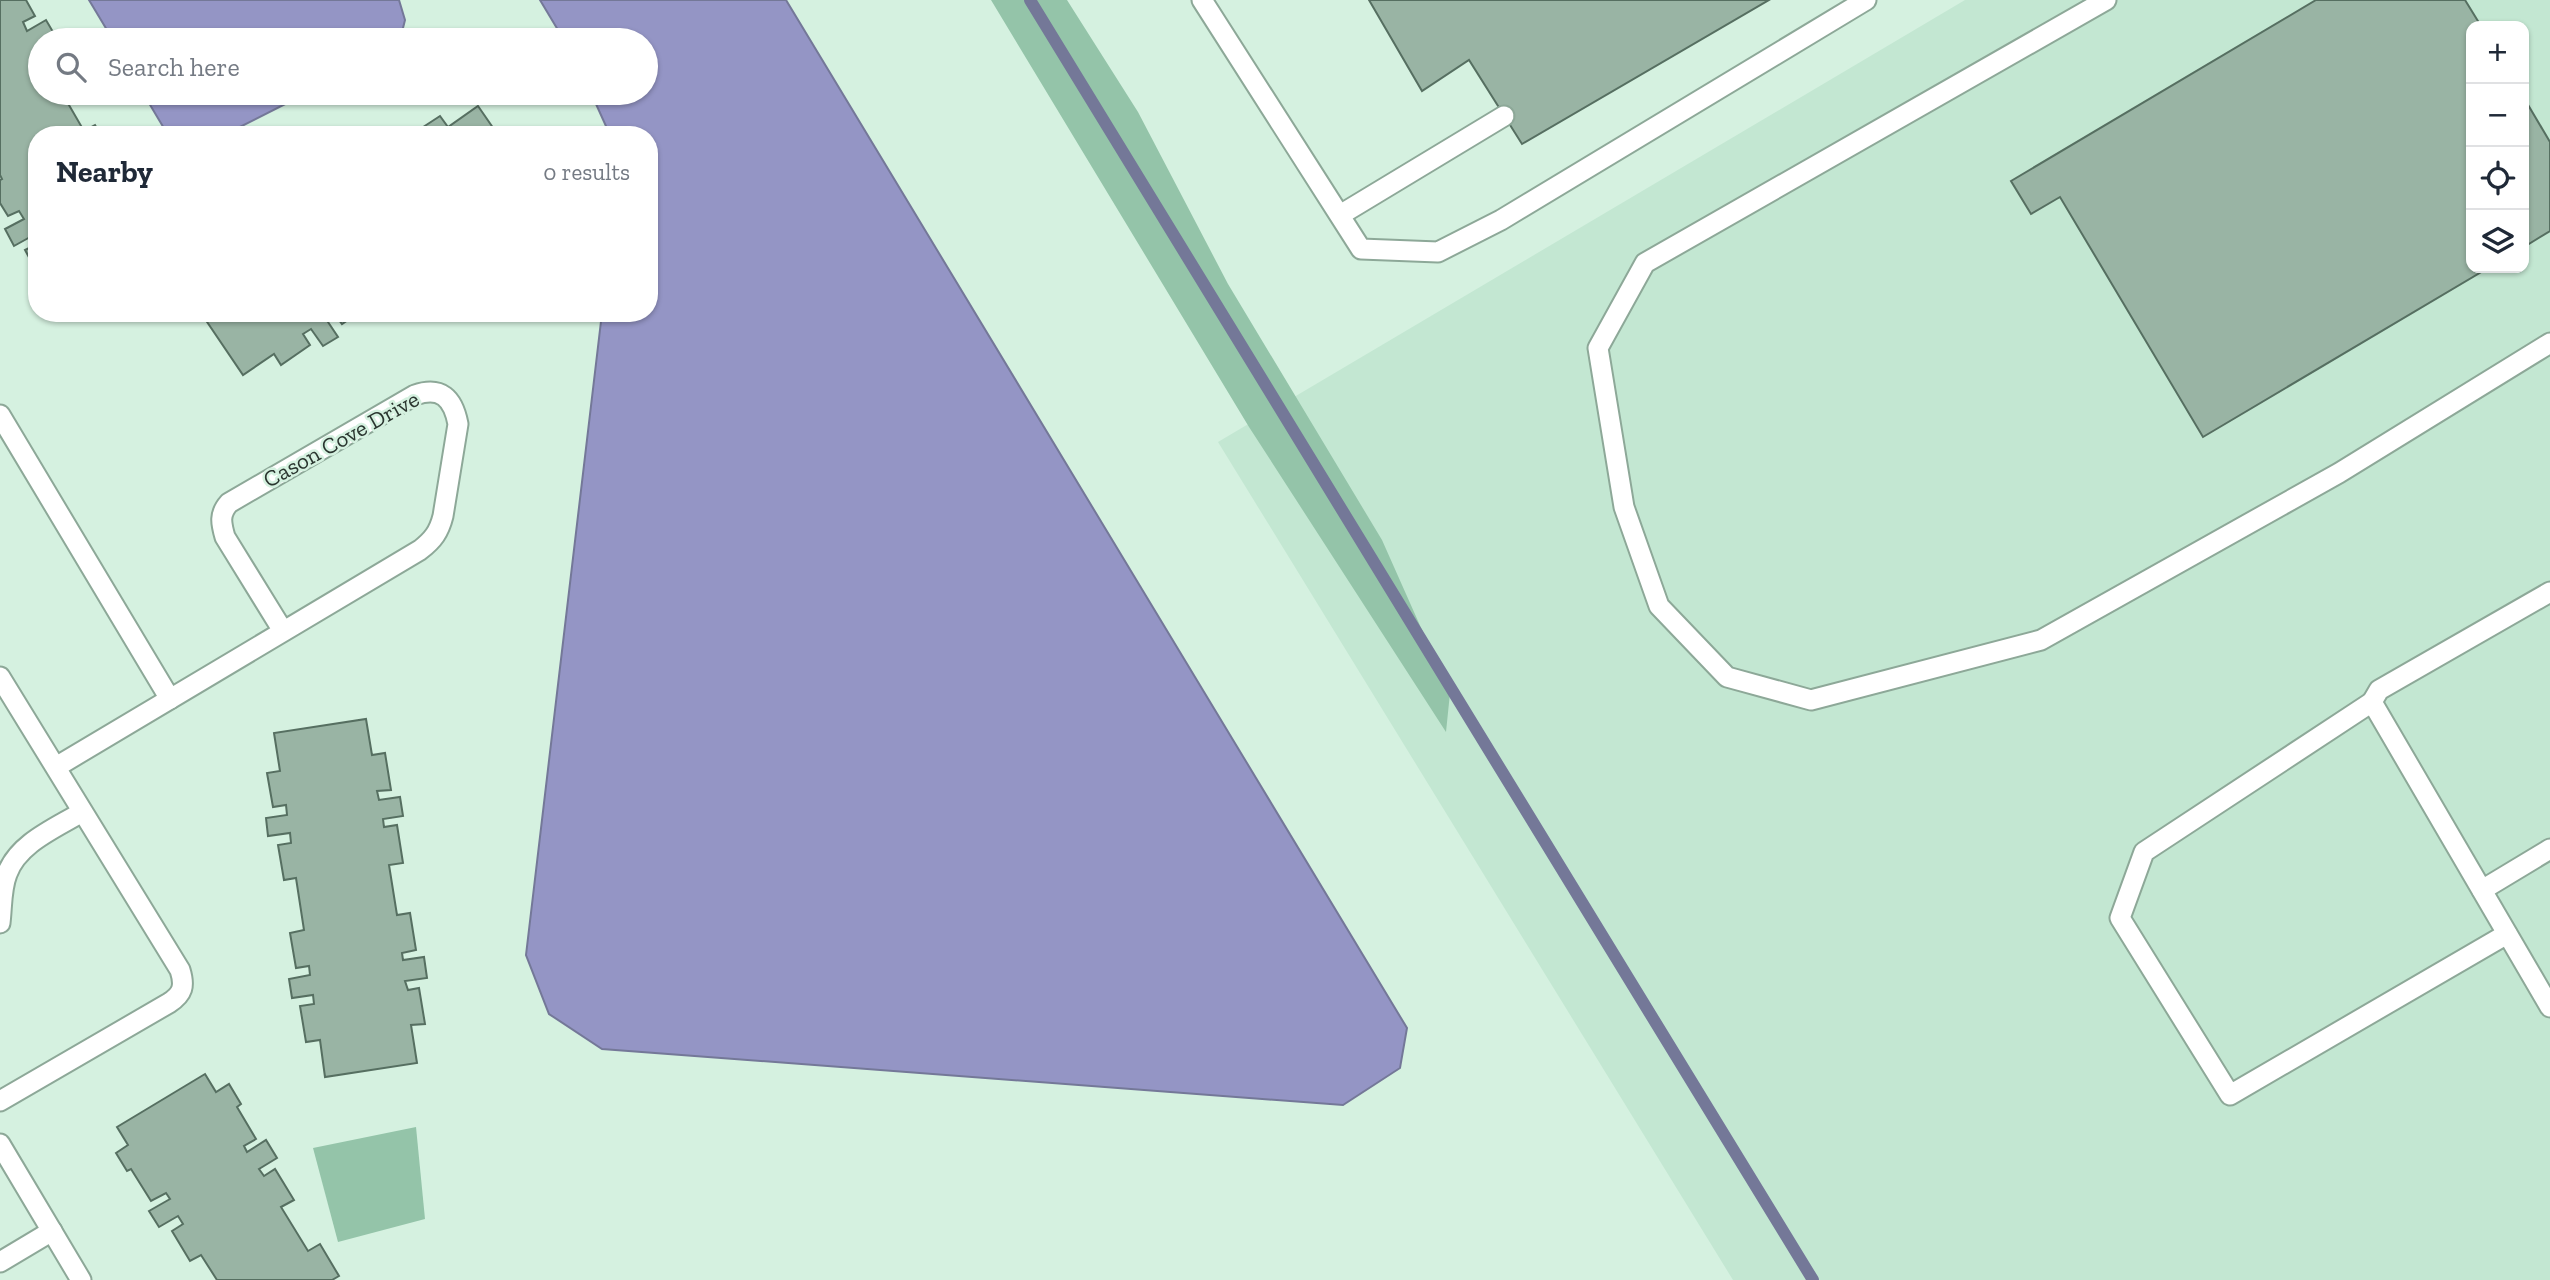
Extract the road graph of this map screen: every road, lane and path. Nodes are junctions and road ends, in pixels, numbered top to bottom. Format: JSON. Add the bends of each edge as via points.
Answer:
{"nodes":[{"id":1,"x":1202,"y":0,"type":"edge"},
{"id":2,"x":1866,"y":0,"type":"edge"},
{"id":3,"x":2106,"y":0,"type":"edge"},
{"id":4,"x":1504,"y":116,"type":"dead end"},
{"id":5,"x":1340,"y":215,"type":"junction"},
{"id":6,"x":2550,"y":343,"type":"edge"},
{"id":7,"x":0,"y":415,"type":"edge"},
{"id":8,"x":2550,"y":592,"type":"edge"},
{"id":9,"x":283,"y":631,"type":"junction"},
{"id":10,"x":0,"y":677,"type":"edge"},
{"id":11,"x":170,"y":699,"type":"junction"},
{"id":12,"x":2372,"y":702,"type":"junction"},
{"id":13,"x":56,"y":767,"type":"junction"},
{"id":14,"x":82,"y":812,"type":"junction"},
{"id":15,"x":2550,"y":849,"type":"edge"},
{"id":16,"x":2482,"y":890,"type":"junction"},
{"id":17,"x":0,"y":923,"type":"edge"},
{"id":18,"x":2507,"y":934,"type":"junction"},
{"id":19,"x":2550,"y":1007,"type":"edge"},
{"id":20,"x":0,"y":1101,"type":"edge"},
{"id":21,"x":0,"y":1144,"type":"edge"},
{"id":22,"x":52,"y":1231,"type":"junction"},
{"id":23,"x":0,"y":1262,"type":"edge"},
{"id":24,"x":81,"y":1280,"type":"edge"}],
"edges":[{"from":1,"to":5,"type":"lane"},
{"from":2,"to":5,"type":"lane","via":[[1501,220],[1438,252],[1361,250]]},
{"from":3,"to":6,"type":"lane","via":[[1645,263],[1598,348],[1624,507],[1659,606],[1727,677],[1811,700],[2041,640],[2339,473]]},
{"from":4,"to":5,"type":"lane"},
{"from":7,"to":11,"type":"lane"},
{"from":8,"to":12,"type":"lane","via":[[2379,690]]},
{"from":9,"to":9,"type":"lane","name":"Cason Cove Drive","via":[[433,540],[443,516],[458,424],[451,402],[443,395],[436,391],[415,395],[224,509],[225,537]]},
{"from":9,"to":11,"type":"lane","name":"Cason Cove Drive"},
{"from":10,"to":13,"type":"lane"},
{"from":11,"to":13,"type":"lane","name":"Cason Cove Drive"},
{"from":12,"to":16,"type":"lane"},
{"from":12,"to":18,"type":"lane","via":[[2144,852],[2120,918],[2230,1095]]},
{"from":13,"to":14,"type":"lane"},
{"from":14,"to":17,"type":"lane","via":[[39,838],[14,860],[4,884]]},
{"from":14,"to":20,"type":"lane","via":[[180,970],[182,990],[169,1003]]},
{"from":15,"to":16,"type":"lane"},
{"from":16,"to":18,"type":"lane"},
{"from":18,"to":19,"type":"lane"},
{"from":21,"to":22,"type":"lane"},
{"from":22,"to":23,"type":"lane"},
{"from":22,"to":24,"type":"lane"}]}
